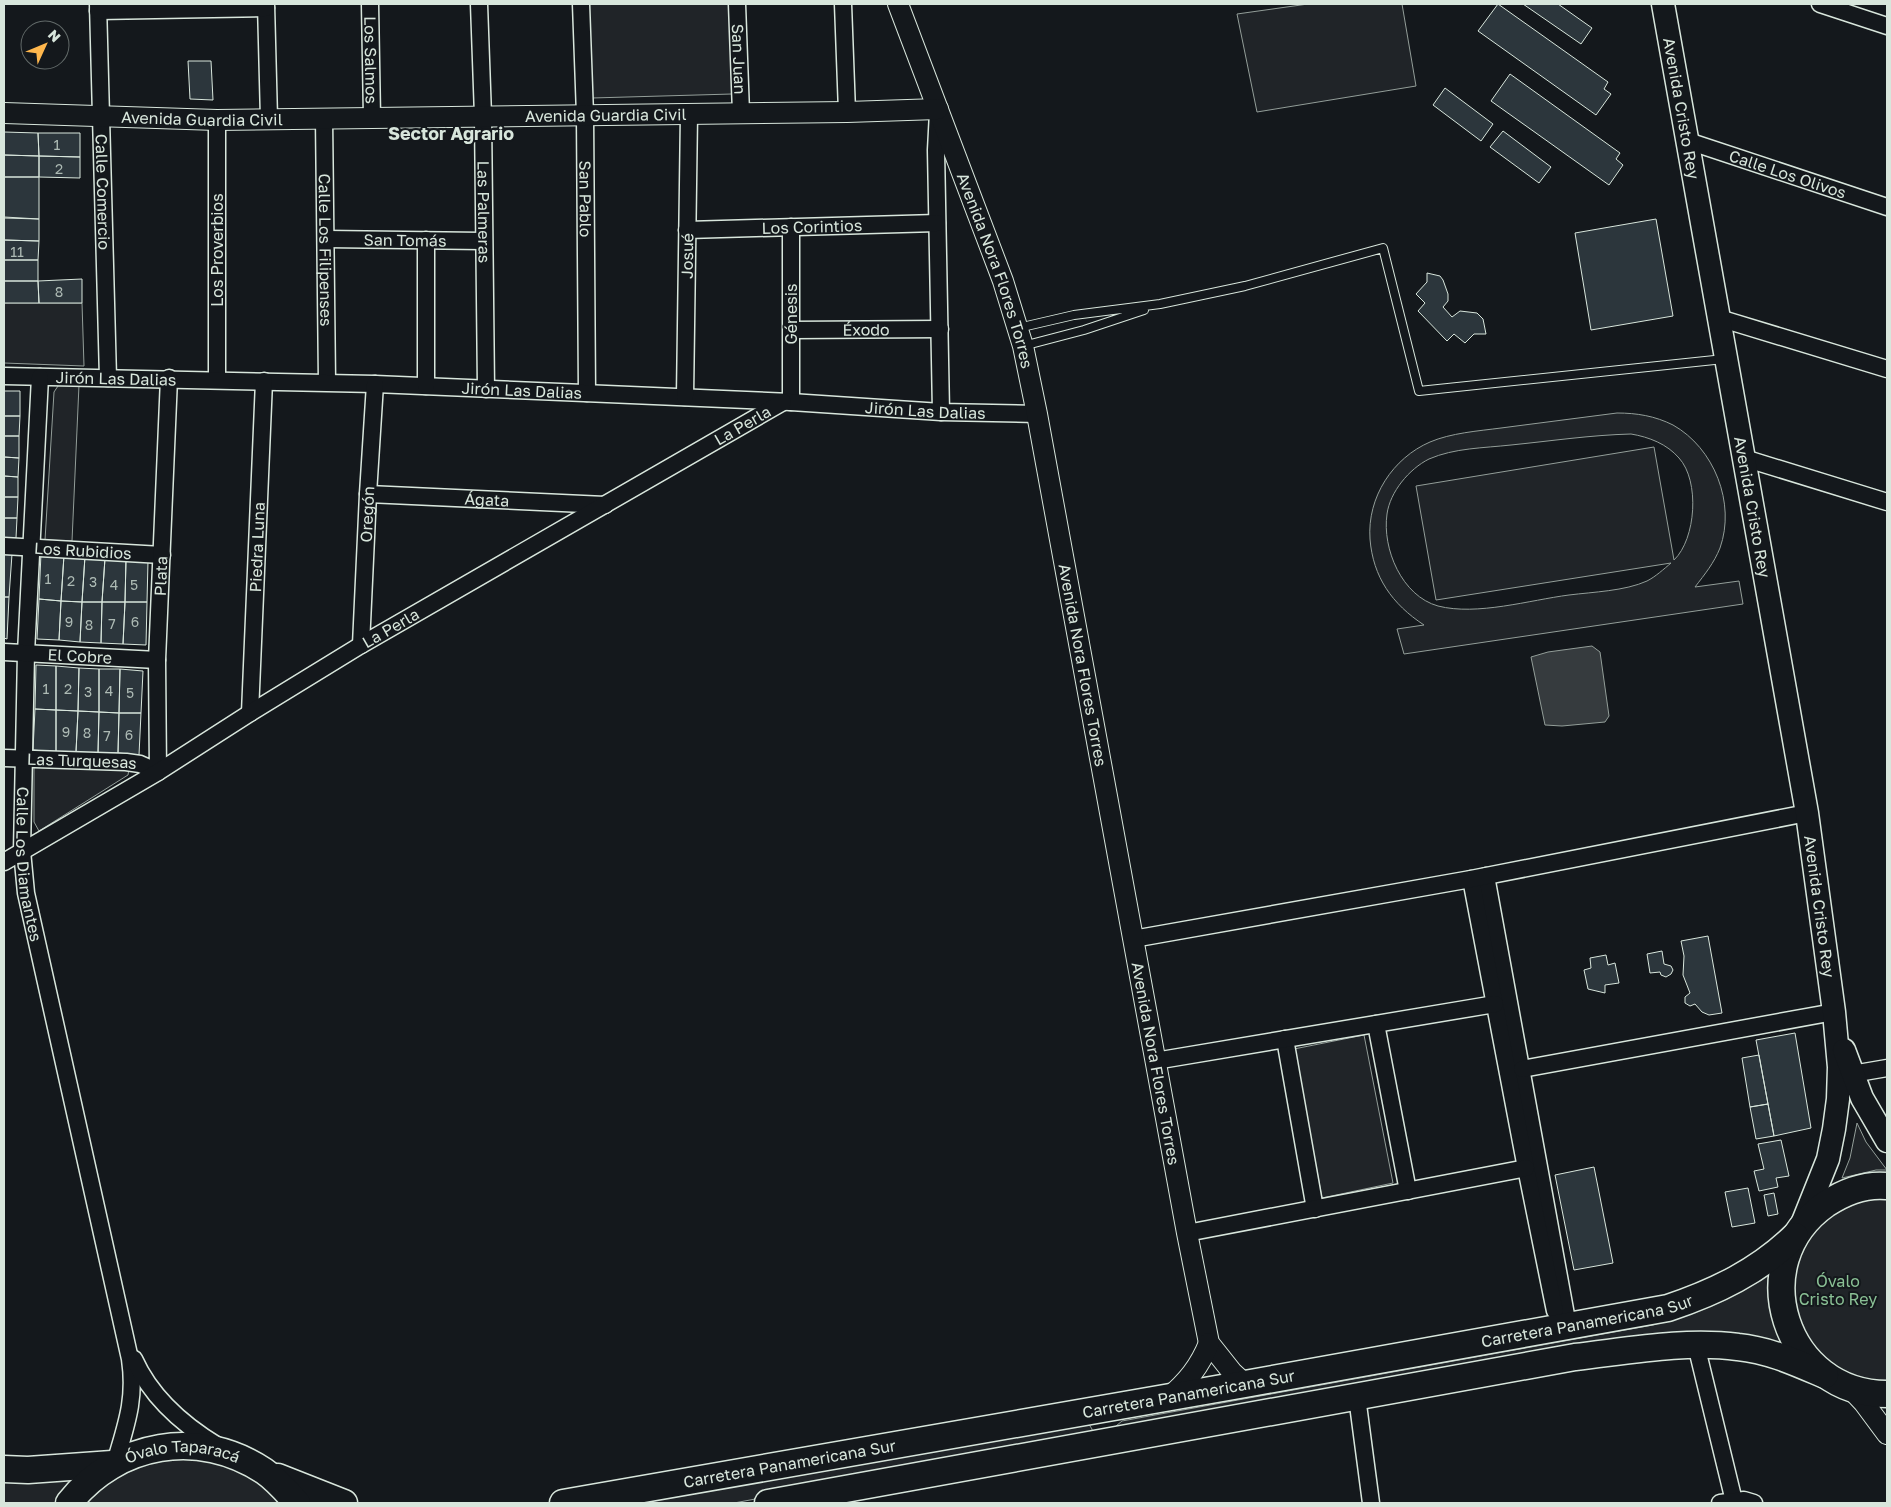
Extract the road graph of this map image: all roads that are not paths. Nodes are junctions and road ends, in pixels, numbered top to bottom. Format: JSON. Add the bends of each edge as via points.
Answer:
{"nodes":[{"id":1,"x":370,"y":4,"type":"edge"},
{"id":2,"x":479,"y":4,"type":"edge"},
{"id":3,"x":581,"y":4,"type":"edge"},
{"id":4,"x":737,"y":4,"type":"edge"},
{"id":5,"x":843,"y":4,"type":"edge"},
{"id":6,"x":898,"y":4,"type":"edge"},
{"id":7,"x":1663,"y":4,"type":"edge"},
{"id":8,"x":1820,"y":4,"type":"edge"},
{"id":9,"x":266,"y":6,"type":"edge"},
{"id":10,"x":165,"y":7,"type":"edge"},
{"id":11,"x":98,"y":8,"type":"edge"},
{"id":12,"x":1887,"y":26,"type":"edge"},
{"id":13,"x":938,"y":109,"type":"junction"},
{"id":14,"x":847,"y":112,"type":"junction"},
{"id":15,"x":4,"y":113,"type":"edge"},
{"id":16,"x":741,"y":113,"type":"junction"},
{"id":17,"x":689,"y":114,"type":"junction"},
{"id":18,"x":585,"y":115,"type":"junction"},
{"id":19,"x":483,"y":116,"type":"junction"},
{"id":20,"x":101,"y":117,"type":"junction"},
{"id":21,"x":324,"y":118,"type":"junction"},
{"id":22,"x":372,"y":118,"type":"junction"},
{"id":23,"x":269,"y":119,"type":"junction"},
{"id":24,"x":217,"y":120,"type":"junction"},
{"id":25,"x":1688,"y":141,"type":"junction"},
{"id":26,"x":1887,"y":207,"type":"edge"},
{"id":27,"x":937,"y":222,"type":"junction"},
{"id":28,"x":791,"y":227,"type":"junction"},
{"id":29,"x":687,"y":230,"type":"junction"},
{"id":30,"x":326,"y":240,"type":"junction"},
{"id":31,"x":426,"y":240,"type":"junction"},
{"id":32,"x":483,"y":240,"type":"junction"},
{"id":33,"x":1160,"y":304,"type":"junction"},
{"id":34,"x":1719,"y":318,"type":"junction"},
{"id":35,"x":940,"y":329,"type":"junction"},
{"id":36,"x":792,"y":330,"type":"junction"},
{"id":37,"x":1020,"y":337,"type":"junction"},
{"id":38,"x":1726,"y":359,"type":"junction"},
{"id":39,"x":1887,"y":368,"type":"edge"},
{"id":40,"x":4,"y":376,"type":"edge"},
{"id":41,"x":40,"y":377,"type":"junction"},
{"id":42,"x":108,"y":378,"type":"junction"},
{"id":43,"x":169,"y":378,"type":"junction"},
{"id":44,"x":217,"y":379,"type":"junction"},
{"id":45,"x":264,"y":381,"type":"junction"},
{"id":46,"x":327,"y":382,"type":"junction"},
{"id":47,"x":375,"y":384,"type":"junction"},
{"id":48,"x":426,"y":386,"type":"junction"},
{"id":49,"x":486,"y":388,"type":"junction"},
{"id":50,"x":587,"y":393,"type":"junction"},
{"id":51,"x":685,"y":397,"type":"junction"},
{"id":52,"x":787,"y":402,"type":"junction"},
{"id":53,"x":941,"y":412,"type":"junction"},
{"id":54,"x":1037,"y":414,"type":"junction"},
{"id":55,"x":1744,"y":458,"type":"junction"},
{"id":56,"x":368,"y":494,"type":"junction"},
{"id":57,"x":1887,"y":502,"type":"edge"},
{"id":58,"x":605,"y":505,"type":"junction"},
{"id":59,"x":4,"y":546,"type":"edge"},
{"id":60,"x":32,"y":547,"type":"junction"},
{"id":61,"x":162,"y":555,"type":"junction"},
{"id":62,"x":360,"y":646,"type":"junction"},
{"id":63,"x":4,"y":652,"type":"edge"},
{"id":64,"x":26,"y":653,"type":"junction"},
{"id":65,"x":157,"y":660,"type":"junction"},
{"id":66,"x":250,"y":713,"type":"junction"},
{"id":67,"x":4,"y":758,"type":"edge"},
{"id":68,"x":24,"y":759,"type":"junction"},
{"id":69,"x":158,"y":772,"type":"junction"},
{"id":70,"x":1807,"y":813,"type":"junction"},
{"id":71,"x":22,"y":851,"type":"junction"},
{"id":72,"x":4,"y":862,"type":"edge"},
{"id":73,"x":1478,"y":877,"type":"junction"},
{"id":74,"x":1133,"y":939,"type":"junction"},
{"id":75,"x":1494,"y":1004,"type":"junction"},
{"id":76,"x":1834,"y":1012,"type":"junction"},
{"id":77,"x":1376,"y":1024,"type":"junction"},
{"id":78,"x":1285,"y":1039,"type":"junction"},
{"id":79,"x":1156,"y":1061,"type":"junction"},
{"id":80,"x":1522,"y":1068,"type":"junction"},
{"id":81,"x":1887,"y":1068,"type":"edge"},
{"id":82,"x":1852,"y":1074,"type":"junction"},
{"id":83,"x":1887,"y":1141,"type":"edge"},
{"id":84,"x":1526,"y":1168,"type":"junction"},
{"id":85,"x":1887,"y":1186,"type":"edge"},
{"id":86,"x":1408,"y":1191,"type":"junction"},
{"id":87,"x":1315,"y":1209,"type":"junction"},
{"id":88,"x":1798,"y":1232,"type":"junction"},
{"id":89,"x":1187,"y":1233,"type":"junction"},
{"id":90,"x":1564,"y":1327,"type":"junction"},
{"id":91,"x":126,"y":1341,"type":"junction"},
{"id":92,"x":1209,"y":1344,"type":"junction"},
{"id":93,"x":1696,"y":1345,"type":"junction"},
{"id":94,"x":1825,"y":1374,"type":"junction"},
{"id":95,"x":1245,"y":1384,"type":"junction"},
{"id":96,"x":1850,"y":1388,"type":"junction"},
{"id":97,"x":1887,"y":1394,"type":"edge"},
{"id":98,"x":1357,"y":1397,"type":"junction"},
{"id":99,"x":1168,"y":1398,"type":"junction"},
{"id":100,"x":1102,"y":1410,"type":"junction"},
{"id":101,"x":1887,"y":1434,"type":"edge"},
{"id":102,"x":1106,"y":1442,"type":"junction"},
{"id":103,"x":114,"y":1464,"type":"junction"},
{"id":104,"x":255,"y":1466,"type":"junction"},
{"id":105,"x":4,"y":1469,"type":"edge"},
{"id":106,"x":1727,"y":1502,"type":"edge"},
{"id":107,"x":69,"y":1503,"type":"edge"},
{"id":108,"x":297,"y":1503,"type":"edge"},
{"id":109,"x":344,"y":1503,"type":"edge"},
{"id":110,"x":563,"y":1503,"type":"edge"},
{"id":111,"x":768,"y":1503,"type":"edge"},
{"id":112,"x":1371,"y":1503,"type":"edge"},
{"id":113,"x":1754,"y":1503,"type":"edge"}],
"edges":[{"from":1,"to":22,"type":"street","name":"Los Salmos"},
{"from":2,"to":19,"type":"street","name":"Las Palmeras"},
{"from":3,"to":18,"type":"street","name":"San Pablo"},
{"from":4,"to":16,"type":"street","name":"San Juan"},
{"from":5,"to":14,"type":"street"},
{"from":6,"to":13,"type":"street","name":"Avenida Nora Flores Torres"},
{"from":7,"to":25,"type":"main road","name":"Avenida Cristo Rey"},
{"from":8,"to":12,"type":"street"},
{"from":9,"to":10,"type":"street"},
{"from":9,"to":23,"type":"street"},
{"from":10,"to":11,"type":"street"},
{"from":11,"to":20,"type":"street","name":"Calle Comercio"},
{"from":13,"to":14,"type":"street","name":"Avenida Guardia Civil"},
{"from":13,"to":27,"type":"street"},
{"from":13,"to":37,"type":"street","name":"Avenida Nora Flores Torres","via":[[1003,281]]},
{"from":14,"to":16,"type":"street","name":"Avenida Guardia Civil"},
{"from":15,"to":20,"type":"street","name":"Avenida Guardia Civil"},
{"from":16,"to":17,"type":"street","name":"Avenida Guardia Civil"},
{"from":17,"to":18,"type":"street","name":"Avenida Guardia Civil"},
{"from":17,"to":29,"type":"street","name":"Josué"},
{"from":18,"to":19,"type":"street","name":"Avenida Guardia Civil"},
{"from":18,"to":50,"type":"street","name":"San Pablo"},
{"from":19,"to":22,"type":"street","name":"Avenida Guardia Civil"},
{"from":19,"to":32,"type":"street","name":"Las Palmeras"},
{"from":20,"to":24,"type":"street","name":"Avenida Guardia Civil"},
{"from":20,"to":42,"type":"street","name":"Calle Comercio"},
{"from":21,"to":22,"type":"street","name":"Avenida Guardia Civil"},
{"from":21,"to":23,"type":"street","name":"Avenida Guardia Civil"},
{"from":21,"to":30,"type":"street","name":"Calle Los Filipenses"},
{"from":23,"to":24,"type":"street","name":"Avenida Guardia Civil"},
{"from":24,"to":44,"type":"street","name":"Los Proverbios"},
{"from":25,"to":26,"type":"street","name":"Calle Los Olivos"},
{"from":25,"to":34,"type":"main road","name":"Avenida Cristo Rey"},
{"from":27,"to":28,"type":"street","name":"Los Corintios"},
{"from":27,"to":35,"type":"street"},
{"from":28,"to":29,"type":"street","name":"Los Corintios"},
{"from":28,"to":36,"type":"street","name":"Génesis"},
{"from":29,"to":51,"type":"street","name":"Josué"},
{"from":30,"to":31,"type":"street","name":"San Tomás"},
{"from":30,"to":46,"type":"street","name":"Calle Los Filipenses"},
{"from":31,"to":32,"type":"street","name":"San Tomás"},
{"from":31,"to":48,"type":"street"},
{"from":32,"to":49,"type":"street","name":"Las Palmeras"},
{"from":33,"to":37,"type":"lane","via":[[1084,330]]},
{"from":33,"to":37,"type":"lane","via":[[1074,315]]},
{"from":33,"to":38,"type":"lane","via":[[1245,286],[1383,248],[1419,391]]},
{"from":34,"to":38,"type":"main road","name":"Avenida Cristo Rey"},
{"from":34,"to":39,"type":"street"},
{"from":35,"to":36,"type":"street","name":"Éxodo"},
{"from":35,"to":53,"type":"street"},
{"from":36,"to":52,"type":"street","name":"Génesis"},
{"from":37,"to":54,"type":"street","name":"Avenida Nora Flores Torres"},
{"from":38,"to":55,"type":"main road","name":"Avenida Cristo Rey"},
{"from":40,"to":41,"type":"street","name":"Jirón Las Dalias"},
{"from":41,"to":42,"type":"street","name":"Jirón Las Dalias"},
{"from":41,"to":60,"type":"street","name":"Calle Los Diamantes"},
{"from":42,"to":43,"type":"street","name":"Jirón Las Dalias"},
{"from":43,"to":44,"type":"street","name":"Jirón Las Dalias"},
{"from":43,"to":61,"type":"street","name":"Plata"},
{"from":44,"to":45,"type":"street","name":"Jirón Las Dalias"},
{"from":45,"to":46,"type":"street","name":"Jirón Las Dalias"},
{"from":45,"to":66,"type":"street","name":"Piedra Luna"},
{"from":46,"to":47,"type":"street","name":"Jirón Las Dalias"},
{"from":47,"to":48,"type":"street","name":"Jirón Las Dalias"},
{"from":47,"to":56,"type":"street","name":"Oregón"},
{"from":48,"to":49,"type":"street","name":"Jirón Las Dalias"},
{"from":49,"to":50,"type":"street","name":"Jirón Las Dalias"},
{"from":50,"to":51,"type":"street","name":"Jirón Las Dalias"},
{"from":51,"to":52,"type":"street","name":"Jirón Las Dalias"},
{"from":52,"to":53,"type":"street","name":"Jirón Las Dalias"},
{"from":52,"to":58,"type":"street","name":"La Perla"},
{"from":53,"to":54,"type":"street","name":"Jirón Las Dalias"},
{"from":54,"to":74,"type":"street","name":"Avenida Nora Flores Torres"},
{"from":55,"to":57,"type":"street"},
{"from":55,"to":70,"type":"main road","name":"Avenida Cristo Rey"},
{"from":56,"to":58,"type":"street","name":"Ágata"},
{"from":56,"to":62,"type":"street","name":"Oregón"},
{"from":58,"to":62,"type":"street","name":"La Perla"},
{"from":59,"to":60,"type":"street","name":"Los Rubidios"},
{"from":60,"to":61,"type":"street","name":"Los Rubidios"},
{"from":60,"to":64,"type":"street","name":"Calle Los Diamantes"},
{"from":61,"to":65,"type":"street","name":"Plata"},
{"from":62,"to":66,"type":"street","name":"La Perla"},
{"from":63,"to":64,"type":"street","name":"El Cobre"},
{"from":64,"to":65,"type":"street","name":"El Cobre"},
{"from":64,"to":68,"type":"street","name":"Calle Los Diamantes"},
{"from":65,"to":69,"type":"street","name":"Plata"},
{"from":66,"to":69,"type":"street","name":"La Perla"},
{"from":67,"to":68,"type":"street","name":"Las Turquesas"},
{"from":68,"to":69,"type":"street","name":"Las Turquesas","via":[[126,762]]},
{"from":68,"to":71,"type":"street","name":"Calle Los Diamantes"},
{"from":69,"to":71,"type":"street","name":"La Perla"},
{"from":70,"to":73,"type":"street"},
{"from":70,"to":76,"type":"main road","name":"Avenida Cristo Rey"},
{"from":71,"to":72,"type":"street","name":"La Perla"},
{"from":71,"to":91,"type":"street","name":"Calle Los Diamantes","via":[[26,893]]},
{"from":73,"to":74,"type":"street"},
{"from":73,"to":75,"type":"street"},
{"from":73,"to":80,"type":"street"},
{"from":74,"to":79,"type":"street","name":"Avenida Nora Flores Torres"},
{"from":75,"to":77,"type":"street"},
{"from":75,"to":84,"type":"street"},
{"from":76,"to":80,"type":"street"},
{"from":76,"to":82,"type":"main road","name":"Avenida Cristo Rey"},
{"from":76,"to":88,"type":"main road","name":"Avenida Cristo Rey","via":[[1839,1067],[1834,1128],[1818,1189]]},
{"from":77,"to":78,"type":"street"},
{"from":77,"to":86,"type":"street"},
{"from":78,"to":79,"type":"street"},
{"from":78,"to":87,"type":"street"},
{"from":79,"to":89,"type":"street","name":"Avenida Nora Flores Torres"},
{"from":80,"to":90,"type":"street"},
{"from":81,"to":82,"type":"street"},
{"from":82,"to":83,"type":"main road","name":"Avenida Cristo Rey"},
{"from":84,"to":86,"type":"street"},
{"from":84,"to":90,"type":"street"},
{"from":85,"to":88,"type":"highway","via":[[1856,1189],[1835,1198],[1816,1211]]},
{"from":86,"to":87,"type":"street"},
{"from":87,"to":89,"type":"street"},
{"from":88,"to":90,"type":"highway","name":"Carretera Panamericana Sur","via":[[1782,1249],[1740,1278],[1694,1299],[1668,1308]]},
{"from":88,"to":94,"type":"highway","via":[[1786,1259],[1781,1285],[1785,1319],[1801,1350]]},
{"from":89,"to":92,"type":"street","name":"Avenida Nora Flores Torres"},
{"from":90,"to":95,"type":"highway","name":"Carretera Panamericana Sur"},
{"from":91,"to":103,"type":"street","name":"Calle Los Diamantes","via":[[133,1378],[132,1396],[130,1414]]},
{"from":91,"to":104,"type":"street","name":"Calle Los Diamantes","via":[[144,1378],[164,1404],[201,1436]]},
{"from":92,"to":95,"type":"street","name":"Avenida Nora Flores Torres"},
{"from":92,"to":99,"type":"street","via":[[1193,1374]]},
{"from":93,"to":94,"type":"highway","name":"Carretera Panamericana Sur","via":[[1739,1347],[1788,1359]]},
{"from":93,"to":98,"type":"highway","name":"Carretera Panamericana Sur","via":[[1575,1357]]},
{"from":93,"to":106,"type":"street"},
{"from":94,"to":96,"type":"highway"},
{"from":95,"to":99,"type":"highway","name":"Carretera Panamericana Sur"},
{"from":96,"to":97,"type":"highway"},
{"from":96,"to":101,"type":"street"},
{"from":98,"to":102,"type":"highway","name":"Carretera Panamericana Sur"},
{"from":98,"to":112,"type":"street"},
{"from":99,"to":100,"type":"highway","name":"Carretera Panamericana Sur"},
{"from":100,"to":102,"type":"highway"},
{"from":100,"to":110,"type":"highway","name":"Carretera Panamericana Sur"},
{"from":102,"to":111,"type":"highway","name":"Carretera Panamericana Sur"},
{"from":103,"to":104,"type":"highway","name":"Óvalo Taparacá","via":[[143,1452],[179,1446],[223,1452]]},
{"from":103,"to":105,"type":"highway"},
{"from":103,"to":107,"type":"highway","name":"Óvalo Taparacá","via":[[94,1477]]},
{"from":104,"to":108,"type":"highway","name":"Óvalo Taparacá","via":[[283,1487]]},
{"from":104,"to":109,"type":"highway"},
{"from":106,"to":113,"type":"street","via":[[1744,1500]]}]}
